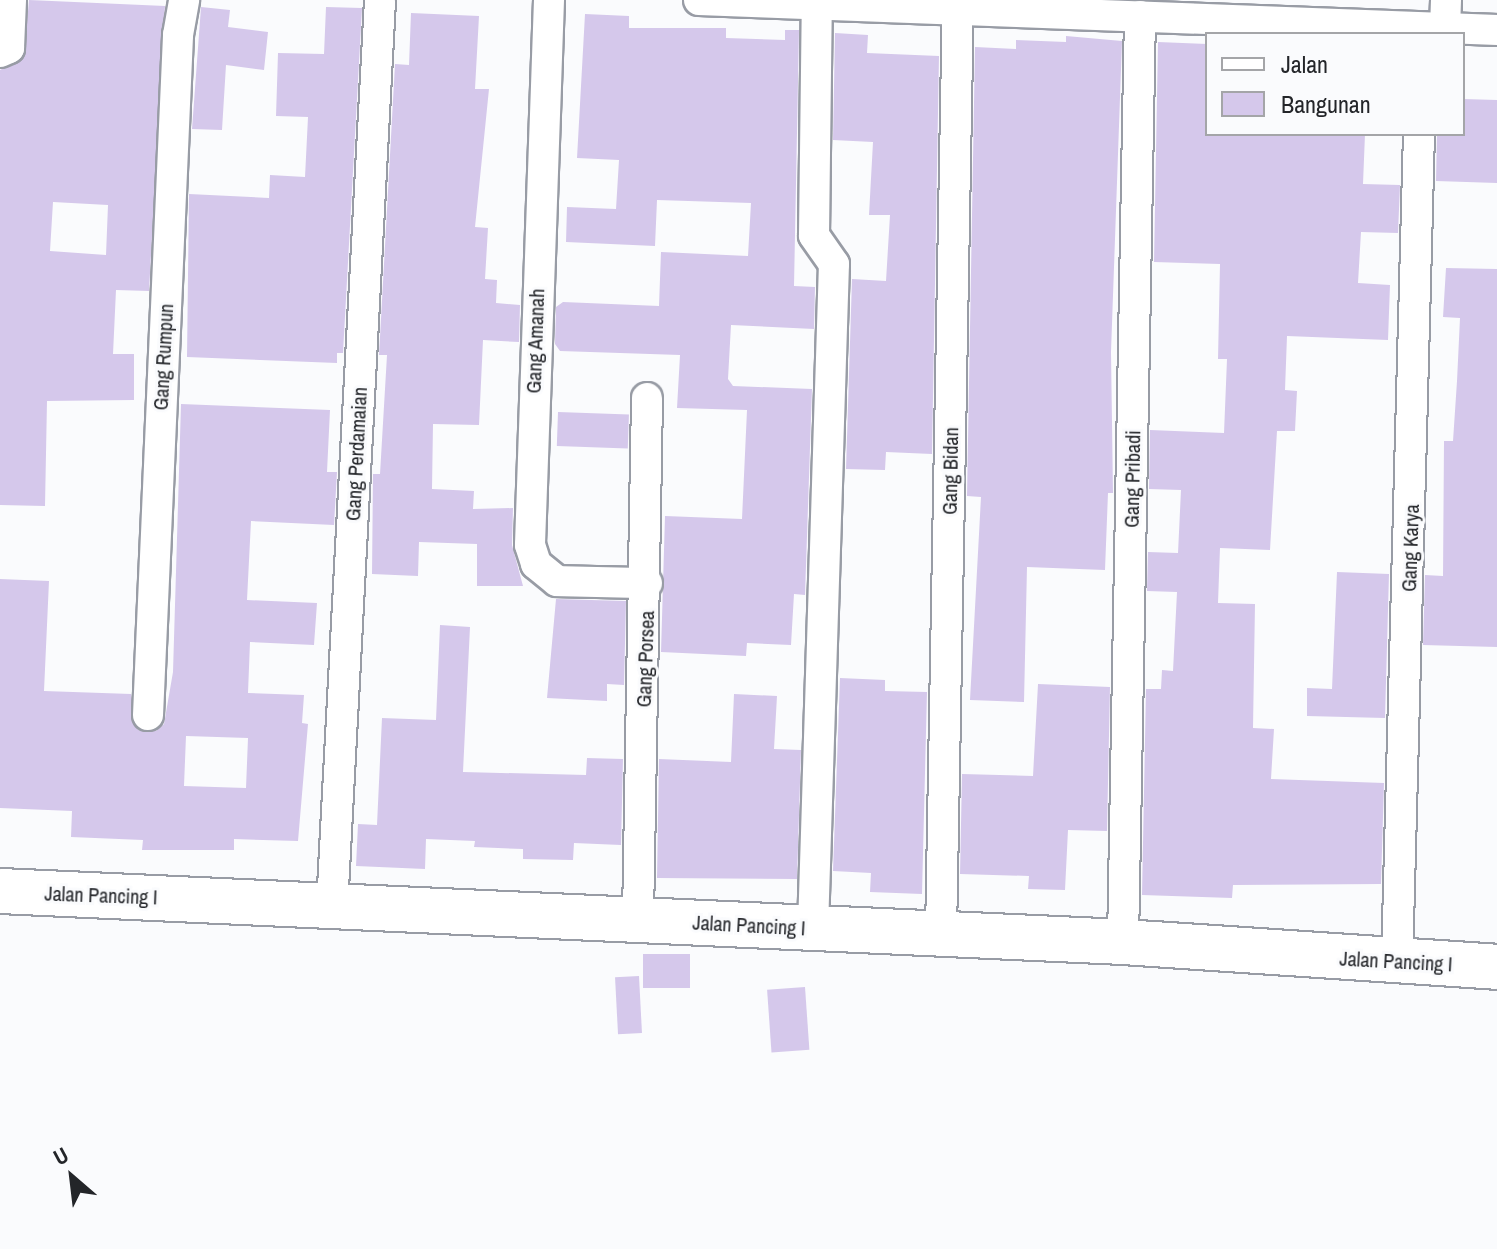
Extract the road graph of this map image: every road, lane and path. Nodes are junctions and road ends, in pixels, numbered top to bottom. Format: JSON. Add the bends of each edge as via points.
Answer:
{"nodes":[{"id":1,"x":11,"y":0,"type":"edge"},
{"id":2,"x":184,"y":0,"type":"edge"},
{"id":3,"x":380,"y":0,"type":"edge"},
{"id":4,"x":549,"y":0,"type":"edge"},
{"id":5,"x":699,"y":0,"type":"edge"},
{"id":6,"x":743,"y":1,"type":"edge"},
{"id":7,"x":832,"y":3,"type":"edge"},
{"id":8,"x":958,"y":4,"type":"edge"},
{"id":9,"x":1102,"y":8,"type":"edge"},
{"id":10,"x":1270,"y":10,"type":"edge"},
{"id":11,"x":1140,"y":16,"type":"junction"},
{"id":12,"x":1432,"y":23,"type":"edge"},
{"id":13,"x":1497,"y":30,"type":"edge"},
{"id":14,"x":0,"y":52,"type":"edge"},
{"id":15,"x":1419,"y":136,"type":"edge"},
{"id":16,"x":647,"y":398,"type":"dead end"},
{"id":17,"x":647,"y":583,"type":"junction"},
{"id":18,"x":148,"y":715,"type":"dead end"},
{"id":19,"x":0,"y":891,"type":"edge"},
{"id":20,"x":332,"y":907,"type":"junction"},
{"id":21,"x":638,"y":919,"type":"junction"},
{"id":22,"x":813,"y":928,"type":"junction"},
{"id":23,"x":941,"y":934,"type":"junction"},
{"id":24,"x":1123,"y":942,"type":"junction"},
{"id":25,"x":1397,"y":962,"type":"junction"},
{"id":26,"x":1497,"y":967,"type":"edge"}],
"edges":[{"from":1,"to":14,"type":"street","via":[[9,48]]},
{"from":2,"to":18,"type":"street","name":"Gang Rumpun","via":[[178,35]]},
{"from":3,"to":20,"type":"street","name":"Gang Perdamaian"},
{"from":4,"to":17,"type":"street","name":"Gang Amanah","via":[[530,545],[536,564],[557,581]]},
{"from":5,"to":6,"type":"street"},
{"from":6,"to":7,"type":"street"},
{"from":7,"to":8,"type":"street"},
{"from":7,"to":22,"type":"street","via":[[814,235],[834,264]]},
{"from":8,"to":9,"type":"street"},
{"from":8,"to":23,"type":"street","name":"Gang Bidan"},
{"from":9,"to":11,"type":"street"},
{"from":10,"to":11,"type":"street"},
{"from":10,"to":12,"type":"street"},
{"from":11,"to":24,"type":"street","name":"Gang Pribadi"},
{"from":12,"to":13,"type":"street"},
{"from":15,"to":25,"type":"street","name":"Gang Karya"},
{"from":16,"to":17,"type":"street","name":"Gang Porsea"},
{"from":17,"to":21,"type":"street","name":"Gang Porsea"},
{"from":19,"to":20,"type":"main road","name":"Jalan Pancing I"},
{"from":20,"to":21,"type":"main road","name":"Jalan Pancing I"},
{"from":21,"to":22,"type":"main road","name":"Jalan Pancing I"},
{"from":22,"to":23,"type":"main road","name":"Jalan Pancing I"},
{"from":23,"to":24,"type":"main road","name":"Jalan Pancing I"},
{"from":24,"to":25,"type":"main road","name":"Jalan Pancing I"},
{"from":25,"to":26,"type":"main road","name":"Jalan Pancing I"}]}
